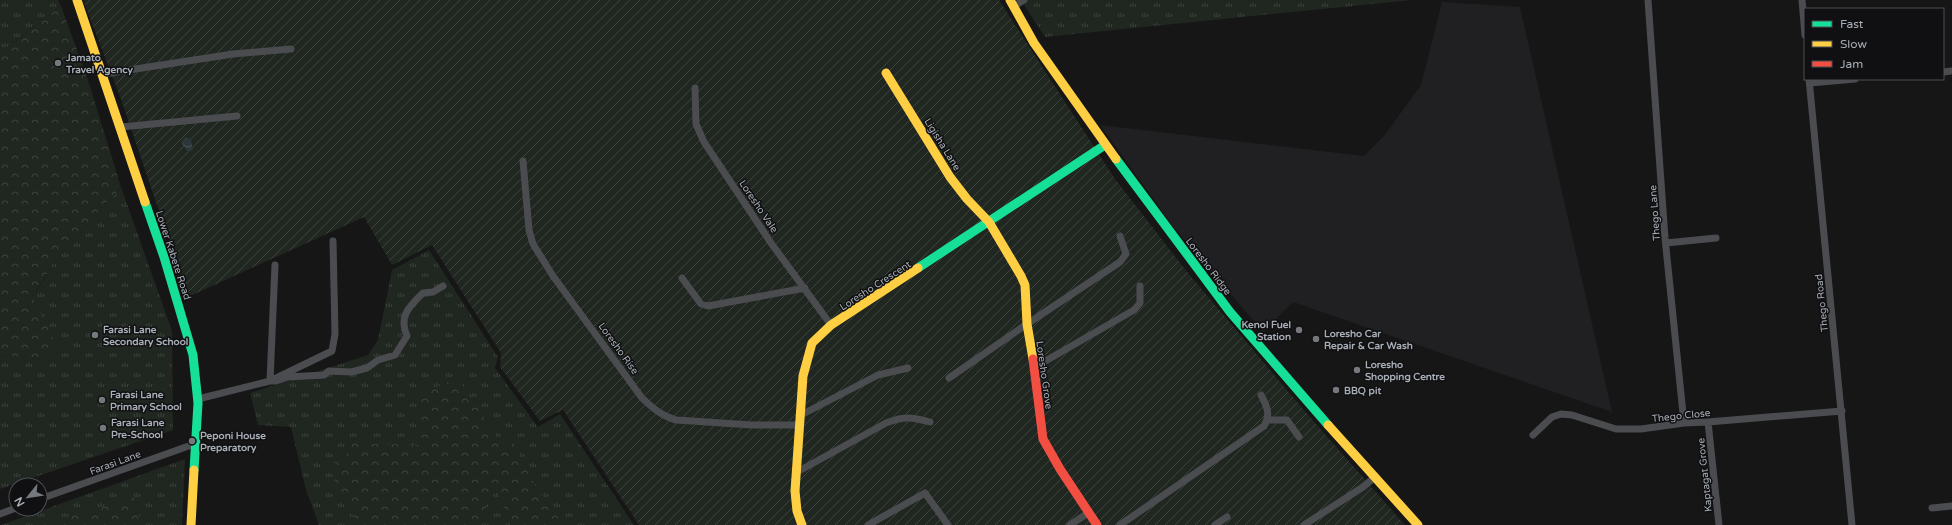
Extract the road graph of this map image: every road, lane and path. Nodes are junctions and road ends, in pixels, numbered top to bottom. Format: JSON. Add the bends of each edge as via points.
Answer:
{"nodes":[{"id":1,"x":77,"y":0,"type":"edge"},
{"id":2,"x":1024,"y":0,"type":"edge"},
{"id":3,"x":1802,"y":0,"type":"edge"},
{"id":4,"x":1647,"y":1,"type":"edge"},
{"id":5,"x":1012,"y":3,"type":"edge"},
{"id":6,"x":1804,"y":23,"type":"edge"},
{"id":7,"x":291,"y":49,"type":"dead end"},
{"id":8,"x":886,"y":73,"type":"dead end"},
{"id":9,"x":103,"y":74,"type":"junction"},
{"id":10,"x":1832,"y":80,"type":"edge"},
{"id":11,"x":1810,"y":81,"type":"edge"},
{"id":12,"x":695,"y":88,"type":"dead end"},
{"id":13,"x":237,"y":116,"type":"dead end"},
{"id":14,"x":121,"y":127,"type":"junction"},
{"id":15,"x":1105,"y":145,"type":"junction"},
{"id":16,"x":523,"y":161,"type":"dead end"},
{"id":17,"x":989,"y":222,"type":"junction"},
{"id":18,"x":1120,"y":236,"type":"dead end"},
{"id":19,"x":1716,"y":238,"type":"dead end"},
{"id":20,"x":333,"y":241,"type":"dead end"},
{"id":21,"x":1666,"y":242,"type":"junction"},
{"id":22,"x":275,"y":265,"type":"dead end"},
{"id":23,"x":682,"y":278,"type":"dead end"},
{"id":24,"x":443,"y":286,"type":"dead end"},
{"id":25,"x":1140,"y":286,"type":"dead end"},
{"id":26,"x":805,"y":288,"type":"junction"},
{"id":27,"x":1027,"y":324,"type":"junction"},
{"id":28,"x":832,"y":325,"type":"junction"},
{"id":29,"x":1035,"y":367,"type":"junction"},
{"id":30,"x":908,"y":368,"type":"dead end"},
{"id":31,"x":949,"y":378,"type":"dead end"},
{"id":32,"x":270,"y":381,"type":"junction"},
{"id":33,"x":1261,"y":395,"type":"dead end"},
{"id":34,"x":198,"y":399,"type":"junction"},
{"id":35,"x":1842,"y":411,"type":"junction"},
{"id":36,"x":801,"y":415,"type":"junction"},
{"id":37,"x":1267,"y":420,"type":"junction"},
{"id":38,"x":930,"y":422,"type":"dead end"},
{"id":39,"x":1708,"y":422,"type":"junction"},
{"id":40,"x":1684,"y":423,"type":"junction"},
{"id":41,"x":800,"y":425,"type":"junction"},
{"id":42,"x":1533,"y":435,"type":"dead end"},
{"id":43,"x":1299,"y":437,"type":"dead end"},
{"id":44,"x":197,"y":443,"type":"junction"},
{"id":45,"x":797,"y":472,"type":"junction"},
{"id":46,"x":1375,"y":477,"type":"junction"},
{"id":47,"x":48,"y":496,"type":"edge"},
{"id":48,"x":1952,"y":506,"type":"edge"},
{"id":49,"x":1932,"y":508,"type":"dead end"},
{"id":50,"x":1088,"y":513,"type":"junction"},
{"id":51,"x":1227,"y":517,"type":"dead end"},
{"id":52,"x":192,"y":525,"type":"edge"},
{"id":53,"x":802,"y":525,"type":"edge"},
{"id":54,"x":868,"y":525,"type":"edge"},
{"id":55,"x":948,"y":525,"type":"edge"},
{"id":56,"x":1070,"y":525,"type":"edge"},
{"id":57,"x":1097,"y":525,"type":"edge"},
{"id":58,"x":1120,"y":525,"type":"edge"},
{"id":59,"x":1215,"y":525,"type":"edge"},
{"id":60,"x":1304,"y":525,"type":"edge"},
{"id":61,"x":1418,"y":525,"type":"edge"},
{"id":62,"x":1719,"y":525,"type":"edge"},
{"id":63,"x":1852,"y":525,"type":"edge"}],
"edges":[{"from":1,"to":9,"type":"main road","name":"Lower Kabete Road"},
{"from":2,"to":5,"type":"street"},
{"from":3,"to":6,"type":"street"},
{"from":4,"to":21,"type":"street","name":"Thego Lane"},
{"from":5,"to":15,"type":"main road","name":"Loresho Ridge","via":[[1034,43]]},
{"from":7,"to":9,"type":"street","via":[[233,54]]},
{"from":8,"to":17,"type":"main road","name":"Ligisha Lane","via":[[950,177],[967,200]]},
{"from":9,"to":14,"type":"main road","name":"Lower Kabete Road"},
{"from":10,"to":11,"type":"street"},
{"from":11,"to":35,"type":"street","name":"Thego Road"},
{"from":12,"to":26,"type":"street","name":"Loresho Vale","via":[[698,132],[771,243]]},
{"from":13,"to":14,"type":"street"},
{"from":14,"to":34,"type":"main road","name":"Lower Kabete Road","via":[[175,292],[192,354]]},
{"from":15,"to":17,"type":"main road","name":"Loresho Crescent"},
{"from":15,"to":46,"type":"main road","name":"Loresho Ridge","via":[[1230,312]]},
{"from":16,"to":41,"type":"street","name":"Loresho Rise","via":[[529,230],[534,244],[553,276],[642,398],[655,411],[676,420]]},
{"from":17,"to":27,"type":"main road","name":"Loresho Grove","via":[[1025,285]]},
{"from":17,"to":28,"type":"main road","name":"Loresho Crescent"},
{"from":18,"to":27,"type":"street","via":[[1126,254],[1120,262]]},
{"from":19,"to":21,"type":"street"},
{"from":20,"to":32,"type":"street","via":[[332,351]]},
{"from":21,"to":40,"type":"street","name":"Thego Lane"},
{"from":22,"to":32,"type":"street"},
{"from":23,"to":26,"type":"street","via":[[701,304],[708,306]]},
{"from":24,"to":32,"type":"street","via":[[433,292],[423,293],[409,307],[404,315],[407,336],[395,355],[378,360],[367,368],[351,372],[329,370],[324,375]]},
{"from":25,"to":29,"type":"street","via":[[1140,303],[1134,310]]},
{"from":26,"to":28,"type":"street","name":"Loresho Vale"},
{"from":27,"to":29,"type":"main road","name":"Loresho Grove"},
{"from":27,"to":31,"type":"street"},
{"from":28,"to":36,"type":"main road","name":"Loresho Crescent","via":[[812,343],[808,354],[803,376]]},
{"from":29,"to":50,"type":"main road","name":"Loresho Grove","via":[[1043,439]]},
{"from":30,"to":36,"type":"street","via":[[878,375]]},
{"from":32,"to":34,"type":"street"},
{"from":33,"to":37,"type":"street","via":[[1268,410]]},
{"from":34,"to":44,"type":"main road","name":"Lower Kabete Road"},
{"from":35,"to":39,"type":"street","name":"Thego Close"},
{"from":35,"to":63,"type":"street","name":"Thego Road"},
{"from":36,"to":41,"type":"main road","name":"Loresho Crescent"},
{"from":37,"to":43,"type":"street","via":[[1287,420]]},
{"from":37,"to":58,"type":"street","via":[[1264,426],[1237,446]]},
{"from":38,"to":45,"type":"street","via":[[900,417]]},
{"from":39,"to":40,"type":"street","name":"Thego Close"},
{"from":39,"to":62,"type":"street","name":"Kaptagat Grove"},
{"from":40,"to":42,"type":"street","name":"Thego Close","via":[[1641,430],[1616,429],[1561,414],[1552,417]]},
{"from":41,"to":45,"type":"main road","name":"Loresho Crescent"},
{"from":44,"to":47,"type":"street","name":"Farasi Lane"},
{"from":44,"to":52,"type":"main road","name":"Lower Kabete Road"},
{"from":45,"to":53,"type":"main road","name":"Loresho Crescent","via":[[797,511]]},
{"from":46,"to":60,"type":"street"},
{"from":46,"to":61,"type":"main road","name":"Loresho Ridge"},
{"from":48,"to":49,"type":"street"},
{"from":50,"to":56,"type":"street"},
{"from":50,"to":57,"type":"main road","name":"Loresho Grove"},
{"from":51,"to":59,"type":"street"},
{"from":54,"to":55,"type":"street","via":[[925,493]]}]}
